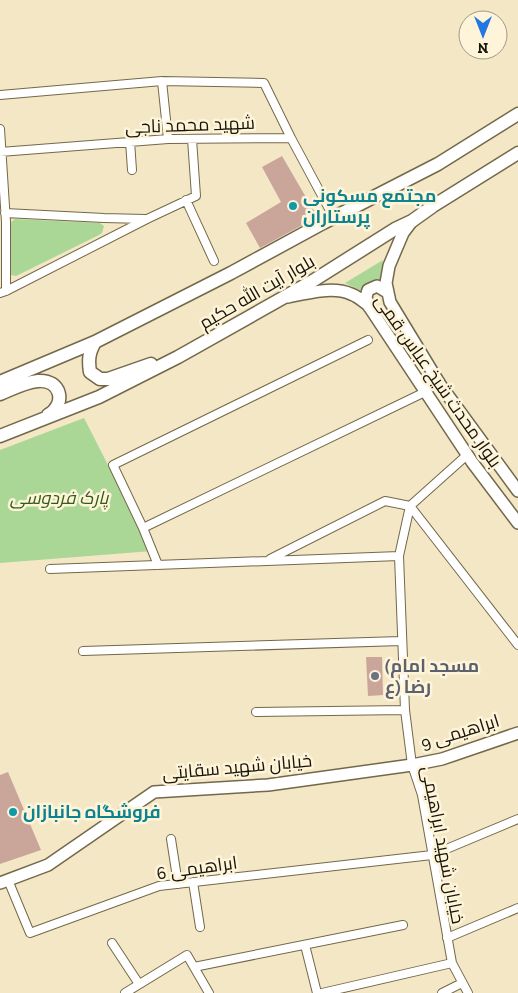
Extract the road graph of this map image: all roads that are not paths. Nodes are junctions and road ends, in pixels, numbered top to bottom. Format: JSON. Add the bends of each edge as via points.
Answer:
{"nodes":[{"id":1,"x":162,"y":81,"type":"junction"},
{"id":2,"x":0,"y":95,"type":"edge"},
{"id":3,"x":518,"y":109,"type":"edge"},
{"id":4,"x":513,"y":118,"type":"edge"},
{"id":5,"x":0,"y":129,"type":"edge"},
{"id":6,"x":291,"y":138,"type":"junction"},
{"id":7,"x":168,"y":139,"type":"junction"},
{"id":8,"x":192,"y":139,"type":"junction"},
{"id":9,"x":130,"y":142,"type":"junction"},
{"id":10,"x":1,"y":152,"type":"edge"},
{"id":11,"x":517,"y":155,"type":"edge"},
{"id":12,"x":132,"y":170,"type":"dead end"},
{"id":13,"x":186,"y":200,"type":"junction"},
{"id":14,"x":5,"y":213,"type":"junction"},
{"id":15,"x":334,"y":218,"type":"junction"},
{"id":16,"x":148,"y":219,"type":"junction"},
{"id":17,"x":412,"y":221,"type":"junction"},
{"id":18,"x":3,"y":222,"type":"edge"},
{"id":19,"x":214,"y":262,"type":"dead end"},
{"id":20,"x":3,"y":292,"type":"edge"},
{"id":21,"x":387,"y":292,"type":"junction"},
{"id":22,"x":281,"y":298,"type":"junction"},
{"id":23,"x":370,"y":307,"type":"junction"},
{"id":24,"x":368,"y":340,"type":"dead end"},
{"id":25,"x":96,"y":342,"type":"junction"},
{"id":26,"x":178,"y":357,"type":"junction"},
{"id":27,"x":0,"y":382,"type":"edge"},
{"id":28,"x":425,"y":392,"type":"junction"},
{"id":29,"x":0,"y":394,"type":"edge"},
{"id":30,"x":31,"y":425,"type":"junction"},
{"id":31,"x":0,"y":436,"type":"edge"},
{"id":32,"x":467,"y":455,"type":"junction"},
{"id":33,"x":518,"y":491,"type":"edge"},
{"id":34,"x":410,"y":506,"type":"junction"},
{"id":35,"x":518,"y":523,"type":"edge"},
{"id":36,"x":143,"y":528,"type":"junction"},
{"id":37,"x":399,"y":556,"type":"junction"},
{"id":38,"x":268,"y":561,"type":"junction"},
{"id":39,"x":158,"y":565,"type":"junction"},
{"id":40,"x":50,"y":569,"type":"dead end"},
{"id":41,"x":402,"y":641,"type":"junction"},
{"id":42,"x":518,"y":645,"type":"edge"},
{"id":43,"x":83,"y":651,"type":"dead end"},
{"id":44,"x":406,"y":710,"type":"junction"},
{"id":45,"x":256,"y":712,"type":"dead end"},
{"id":46,"x":518,"y":733,"type":"edge"},
{"id":47,"x":412,"y":764,"type":"junction"},
{"id":48,"x":518,"y":819,"type":"edge"},
{"id":49,"x":171,"y":839,"type":"dead end"},
{"id":50,"x":432,"y":855,"type":"junction"},
{"id":51,"x":4,"y":882,"type":"edge"},
{"id":52,"x":193,"y":882,"type":"junction"},
{"id":53,"x":178,"y":884,"type":"junction"},
{"id":54,"x":518,"y":908,"type":"edge"},
{"id":55,"x":403,"y":925,"type":"dead end"},
{"id":56,"x":200,"y":927,"type":"dead end"},
{"id":57,"x":447,"y":938,"type":"junction"},
{"id":58,"x":112,"y":944,"type":"dead end"},
{"id":59,"x":306,"y":945,"type":"junction"},
{"id":60,"x":452,"y":963,"type":"junction"},
{"id":61,"x":194,"y":967,"type":"junction"},
{"id":62,"x":462,"y":983,"type":"junction"},
{"id":63,"x":139,"y":984,"type":"junction"},
{"id":64,"x":125,"y":993,"type":"edge"},
{"id":65,"x":209,"y":993,"type":"edge"},
{"id":66,"x":317,"y":993,"type":"edge"},
{"id":67,"x":322,"y":993,"type":"edge"},
{"id":68,"x":442,"y":993,"type":"edge"},
{"id":69,"x":468,"y":993,"type":"edge"}],
"edges":[{"from":1,"to":2,"type":"street"},
{"from":1,"to":6,"type":"street","via":[[264,82]]},
{"from":1,"to":7,"type":"street"},
{"from":3,"to":4,"type":"main road"},
{"from":4,"to":15,"type":"main road","name":"بلوار آیت الله حکیم","via":[[438,164]]},
{"from":5,"to":10,"type":"street"},
{"from":6,"to":8,"type":"street","name":"شهید محمد ناجی"},
{"from":6,"to":15,"type":"street"},
{"from":7,"to":8,"type":"street","name":"شهید محمد ناجی"},
{"from":7,"to":9,"type":"street","name":"شهید محمد ناجی"},
{"from":8,"to":13,"type":"street","via":[[196,196]]},
{"from":9,"to":10,"type":"street","name":"شهید محمد ناجی"},
{"from":9,"to":12,"type":"street"},
{"from":10,"to":14,"type":"street"},
{"from":11,"to":17,"type":"main road","name":"بلوار آیت الله حکیم"},
{"from":13,"to":16,"type":"street"},
{"from":13,"to":19,"type":"street"},
{"from":14,"to":16,"type":"street"},
{"from":14,"to":18,"type":"street"},
{"from":15,"to":25,"type":"main road","name":"بلوار آیت الله حکیم"},
{"from":16,"to":20,"type":"street"},
{"from":17,"to":21,"type":"main road","name":"بلوار محدث شیخ عباس قمی","via":[[392,256]]},
{"from":17,"to":22,"type":"main road","name":"بلوار آیت الله حکیم"},
{"from":18,"to":20,"type":"street"},
{"from":21,"to":23,"type":"main road","via":[[377,286],[368,290],[366,297]]},
{"from":21,"to":33,"type":"main road","name":"بلوار محدث شیخ عباس قمی","via":[[441,386]]},
{"from":22,"to":23,"type":"main road","name":"بلوار محدث شیخ عباس قمی","via":[[341,291]]},
{"from":22,"to":26,"type":"main road","name":"بلوار آیت الله حکیم"},
{"from":23,"to":28,"type":"main road","name":"بلوار محدث شیخ عباس قمی"},
{"from":24,"to":36,"type":"street","via":[[113,465]]},
{"from":25,"to":26,"type":"main road","via":[[88,360],[90,372],[100,379]]},
{"from":25,"to":27,"type":"main road","name":"بلوار آیت الله حکیم"},
{"from":26,"to":30,"type":"main road","name":"بلوار آیت الله حکیم","via":[[99,397]]},
{"from":28,"to":32,"type":"main road","name":"بلوار محدث شیخ عباس قمی"},
{"from":28,"to":36,"type":"street"},
{"from":29,"to":30,"type":"main road","via":[[40,380],[58,389],[59,403],[53,412]]},
{"from":30,"to":31,"type":"main road","name":"بلوار آیت الله حکیم"},
{"from":32,"to":34,"type":"street"},
{"from":32,"to":35,"type":"main road","name":"بلوار محدث شیخ عباس قمی"},
{"from":34,"to":37,"type":"street","name":"خیابان شهید ابراهیمی"},
{"from":34,"to":38,"type":"street","via":[[385,502]]},
{"from":34,"to":42,"type":"street"},
{"from":36,"to":39,"type":"street"},
{"from":37,"to":38,"type":"street"},
{"from":37,"to":41,"type":"street","name":"خیابان شهید ابراهیمی"},
{"from":38,"to":39,"type":"street"},
{"from":39,"to":40,"type":"street"},
{"from":41,"to":43,"type":"street"},
{"from":41,"to":44,"type":"street","name":"خیابان شهید ابراهیمی"},
{"from":44,"to":45,"type":"street"},
{"from":44,"to":47,"type":"street","name":"خیابان شهید ابراهیمی"},
{"from":46,"to":47,"type":"main road","name":"ابراهیمی 9","via":[[442,759]]},
{"from":47,"to":50,"type":"street","name":"خیابان شهید ابراهیمی","via":[[422,794]]},
{"from":47,"to":51,"type":"main road","name":"خیابان شهید سقایتی","via":[[268,785],[154,792],[48,865]]},
{"from":48,"to":50,"type":"street","name":"ابراهیمی 6"},
{"from":49,"to":53,"type":"street"},
{"from":50,"to":52,"type":"street","name":"ابراهیمی 6"},
{"from":50,"to":57,"type":"street","name":"خیابان شهید ابراهیمی"},
{"from":51,"to":53,"type":"street","name":"ابراهیمی 6","via":[[30,933],[159,886]]},
{"from":52,"to":53,"type":"street","name":"ابراهیمی 6"},
{"from":52,"to":56,"type":"street"},
{"from":54,"to":57,"type":"street"},
{"from":55,"to":59,"type":"street"},
{"from":57,"to":60,"type":"street","name":"خیابان شهید ابراهیمی"},
{"from":58,"to":63,"type":"street"},
{"from":59,"to":61,"type":"street"},
{"from":59,"to":66,"type":"street"},
{"from":60,"to":62,"type":"street","name":"خیابان شهید ابراهیمی"},
{"from":60,"to":67,"type":"street"},
{"from":61,"to":63,"type":"street","via":[[187,955]]},
{"from":61,"to":65,"type":"street"},
{"from":62,"to":68,"type":"street"},
{"from":62,"to":69,"type":"street","name":"خیابان شهید ابراهیمی"},
{"from":63,"to":64,"type":"street"}]}
